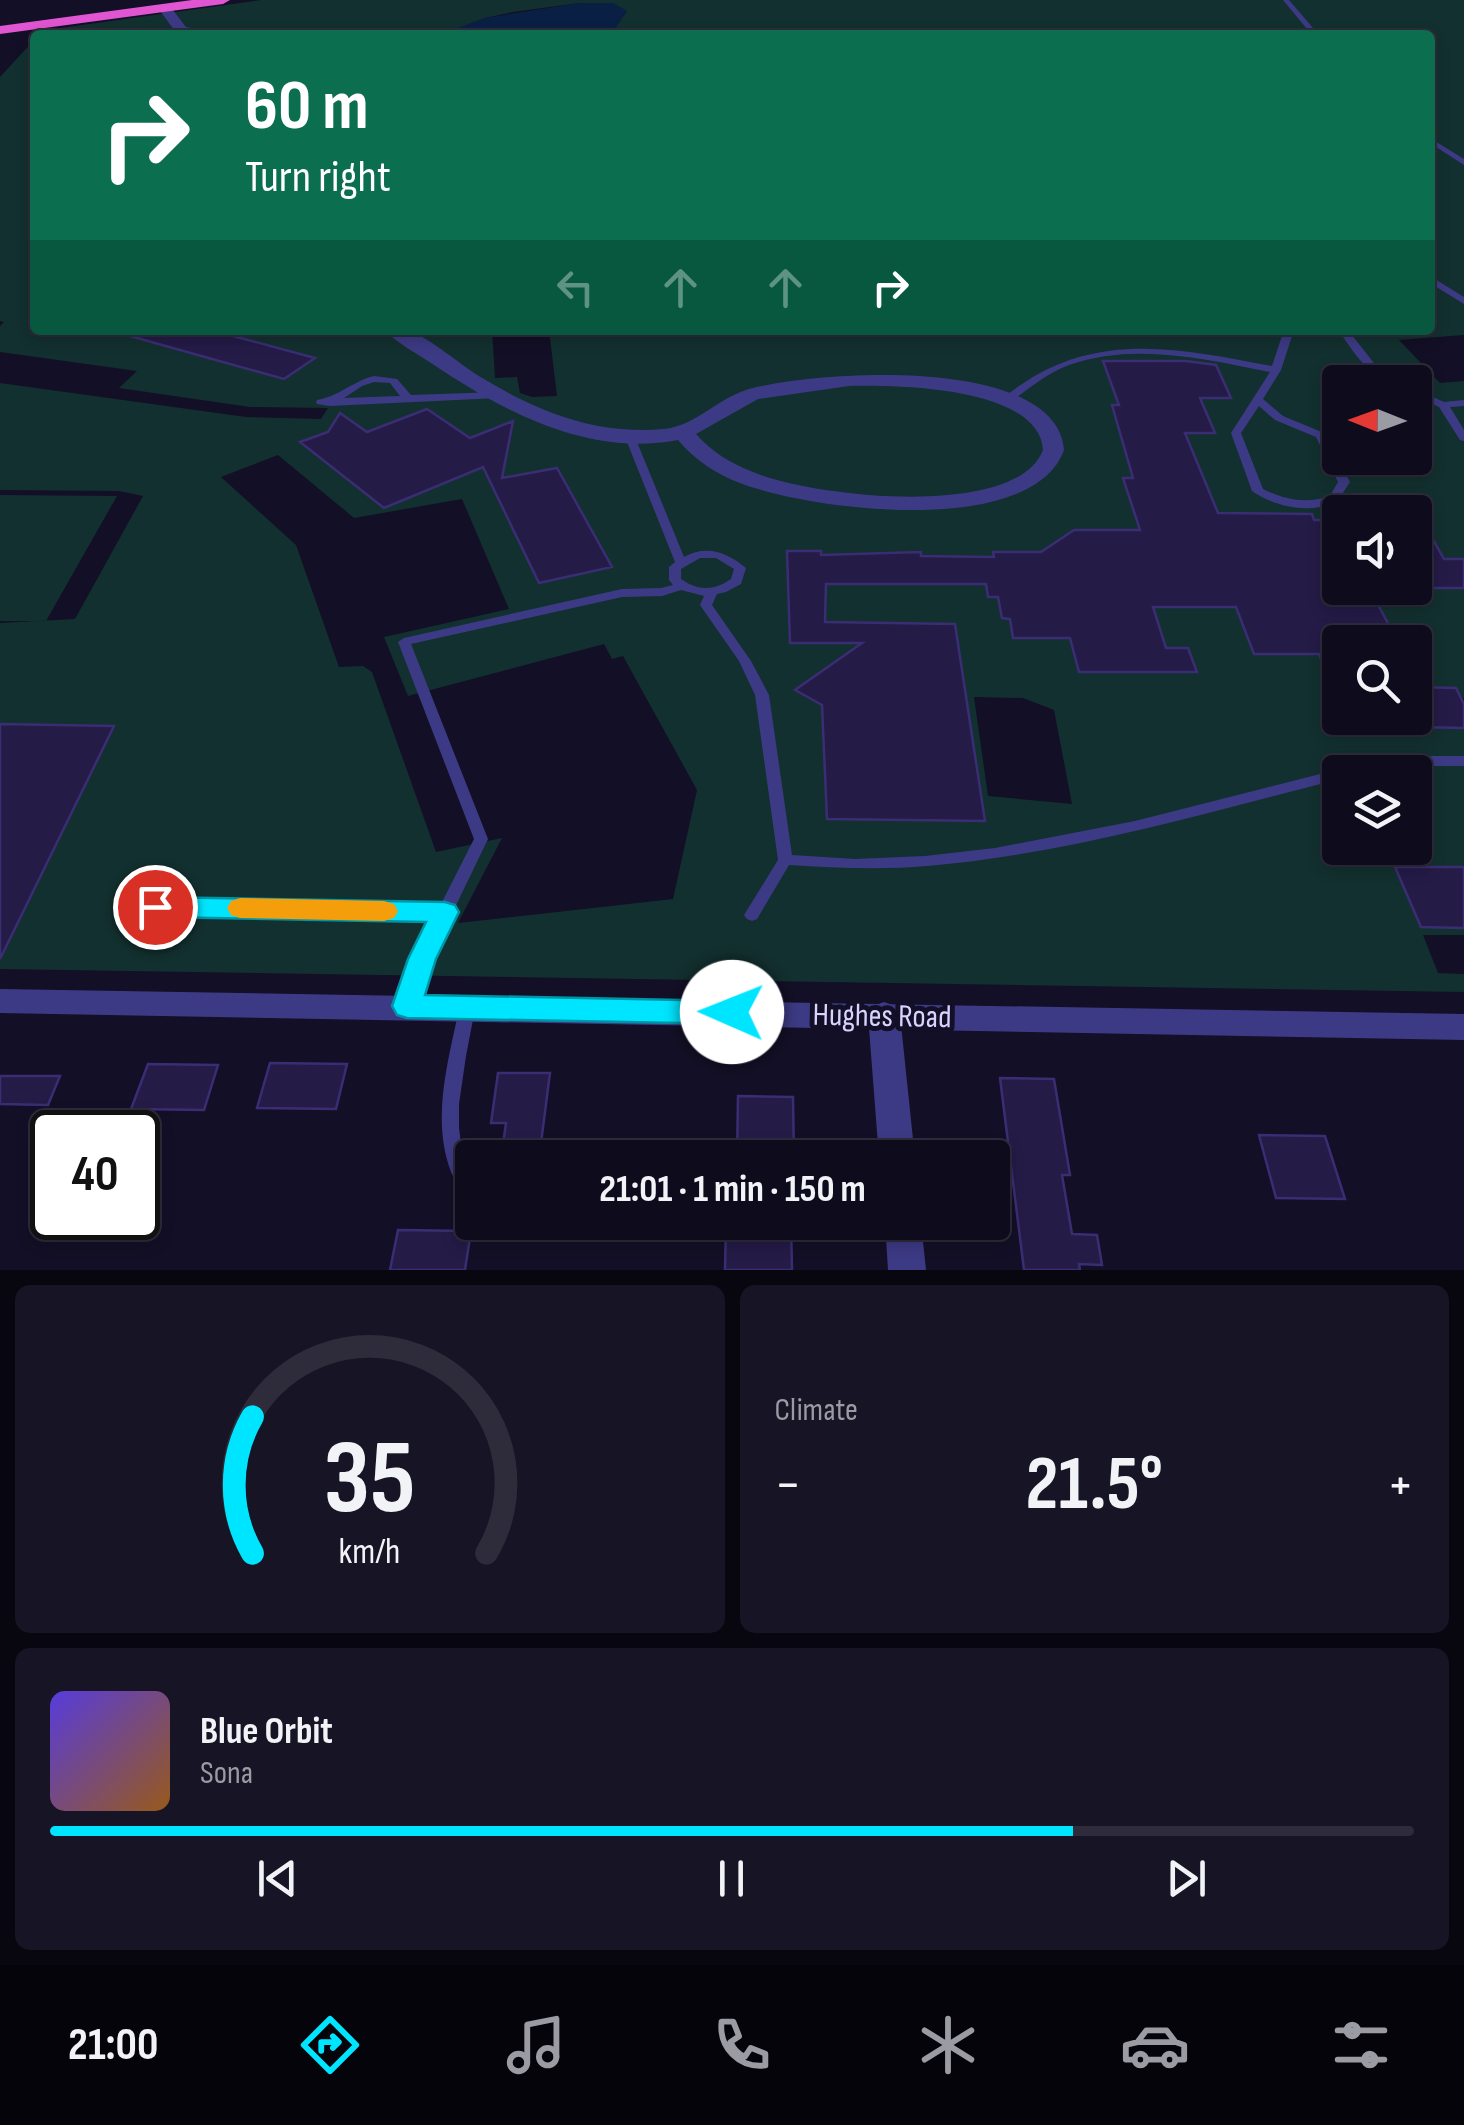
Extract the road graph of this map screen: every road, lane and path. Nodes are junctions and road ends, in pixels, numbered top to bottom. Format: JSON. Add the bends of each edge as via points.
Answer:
{"nodes":[{"id":1,"x":223,"y":0,"type":"edge"},
{"id":2,"x":1286,"y":0,"type":"edge"},
{"id":3,"x":164,"y":8,"type":"junction"},
{"id":4,"x":0,"y":30,"type":"edge"},
{"id":5,"x":181,"y":30,"type":"edge"},
{"id":6,"x":1312,"y":30,"type":"edge"},
{"id":7,"x":1435,"y":143,"type":"edge"},
{"id":8,"x":1464,"y":163,"type":"edge"},
{"id":9,"x":1435,"y":281,"type":"edge"},
{"id":10,"x":1464,"y":301,"type":"edge"},
{"id":11,"x":402,"y":335,"type":"edge"},
{"id":12,"x":1287,"y":335,"type":"edge"},
{"id":13,"x":1347,"y":335,"type":"edge"},
{"id":14,"x":1369,"y":365,"type":"edge"},
{"id":15,"x":1276,"y":370,"type":"junction"},
{"id":16,"x":500,"y":395,"type":"junction"},
{"id":17,"x":1257,"y":399,"type":"junction"},
{"id":18,"x":1432,"y":399,"type":"edge"},
{"id":19,"x":408,"y":400,"type":"junction"},
{"id":20,"x":1006,"y":400,"type":"junction"},
{"id":21,"x":1464,"y":403,"type":"edge"},
{"id":22,"x":1443,"y":404,"type":"junction"},
{"id":23,"x":683,"y":432,"type":"junction"},
{"id":24,"x":630,"y":436,"type":"junction"},
{"id":25,"x":1464,"y":438,"type":"edge"},
{"id":26,"x":680,"y":561,"type":"junction"},
{"id":27,"x":681,"y":586,"type":"junction"},
{"id":28,"x":712,"y":592,"type":"junction"},
{"id":29,"x":1432,"y":761,"type":"edge"},
{"id":30,"x":1464,"y":761,"type":"edge"},
{"id":31,"x":1322,"y":778,"type":"edge"},
{"id":32,"x":786,"y":860,"type":"junction"},
{"id":33,"x":155,"y":907,"type":"dead end"},
{"id":34,"x":445,"y":912,"type":"junction"},
{"id":35,"x":752,"y":915,"type":"dead end"},
{"id":36,"x":0,"y":1002,"type":"edge"},
{"id":37,"x":407,"y":1006,"type":"junction"},
{"id":38,"x":467,"y":1008,"type":"junction"},
{"id":39,"x":884,"y":1015,"type":"junction"},
{"id":40,"x":1464,"y":1027,"type":"edge"},
{"id":41,"x":895,"y":1140,"type":"edge"},
{"id":42,"x":455,"y":1163,"type":"edge"},
{"id":43,"x":904,"y":1240,"type":"edge"},
{"id":44,"x":907,"y":1270,"type":"edge"}],
"edges":[{"from":1,"to":3,"type":"highway"},
{"from":2,"to":6,"type":"lane"},
{"from":3,"to":4,"type":"highway"},
{"from":3,"to":5,"type":"street"},
{"from":7,"to":8,"type":"lane"},
{"from":9,"to":10,"type":"lane"},
{"from":11,"to":16,"type":"street"},
{"from":12,"to":15,"type":"lane"},
{"from":13,"to":14,"type":"lane"},
{"from":15,"to":17,"type":"lane"},
{"from":15,"to":20,"type":"lane","via":[[1127,350],[1062,364]]},
{"from":16,"to":19,"type":"lane"},
{"from":16,"to":24,"type":"street","via":[[562,426]]},
{"from":17,"to":17,"type":"lane","via":[[1236,433],[1258,492],[1290,503],[1334,498],[1344,482],[1320,434],[1279,418]]},
{"from":18,"to":22,"type":"lane"},
{"from":19,"to":19,"type":"lane","via":[[325,402],[376,378],[393,381]]},
{"from":20,"to":23,"type":"street","via":[[897,379],[827,380],[747,396]]},
{"from":20,"to":23,"type":"street","via":[[1050,432],[1055,446],[1049,462],[1005,489],[931,503],[779,490],[716,463]]},
{"from":21,"to":22,"type":"lane"},
{"from":22,"to":25,"type":"lane"},
{"from":23,"to":24,"type":"street"},
{"from":24,"to":26,"type":"lane"},
{"from":26,"to":27,"type":"lane","via":[[673,574]]},
{"from":26,"to":28,"type":"lane","via":[[708,554],[736,562],[738,581]]},
{"from":27,"to":28,"type":"lane"},
{"from":27,"to":34,"type":"lane","via":[[404,642],[481,839]]},
{"from":28,"to":32,"type":"lane","via":[[706,605],[762,696]]},
{"from":29,"to":30,"type":"lane"},
{"from":31,"to":32,"type":"lane","via":[[1060,841],[916,862],[835,866]]},
{"from":32,"to":35,"type":"lane"},
{"from":33,"to":34,"type":"lane"},
{"from":34,"to":37,"type":"lane"},
{"from":36,"to":37,"type":"street","name":"Hughes Road"},
{"from":37,"to":38,"type":"street","name":"Hughes Road"},
{"from":38,"to":39,"type":"street","name":"Hughes Road"},
{"from":38,"to":42,"type":"lane","via":[[448,1132]]},
{"from":39,"to":40,"type":"street","name":"Hughes Road"},
{"from":39,"to":41,"type":"street"},
{"from":43,"to":44,"type":"street"}]}
